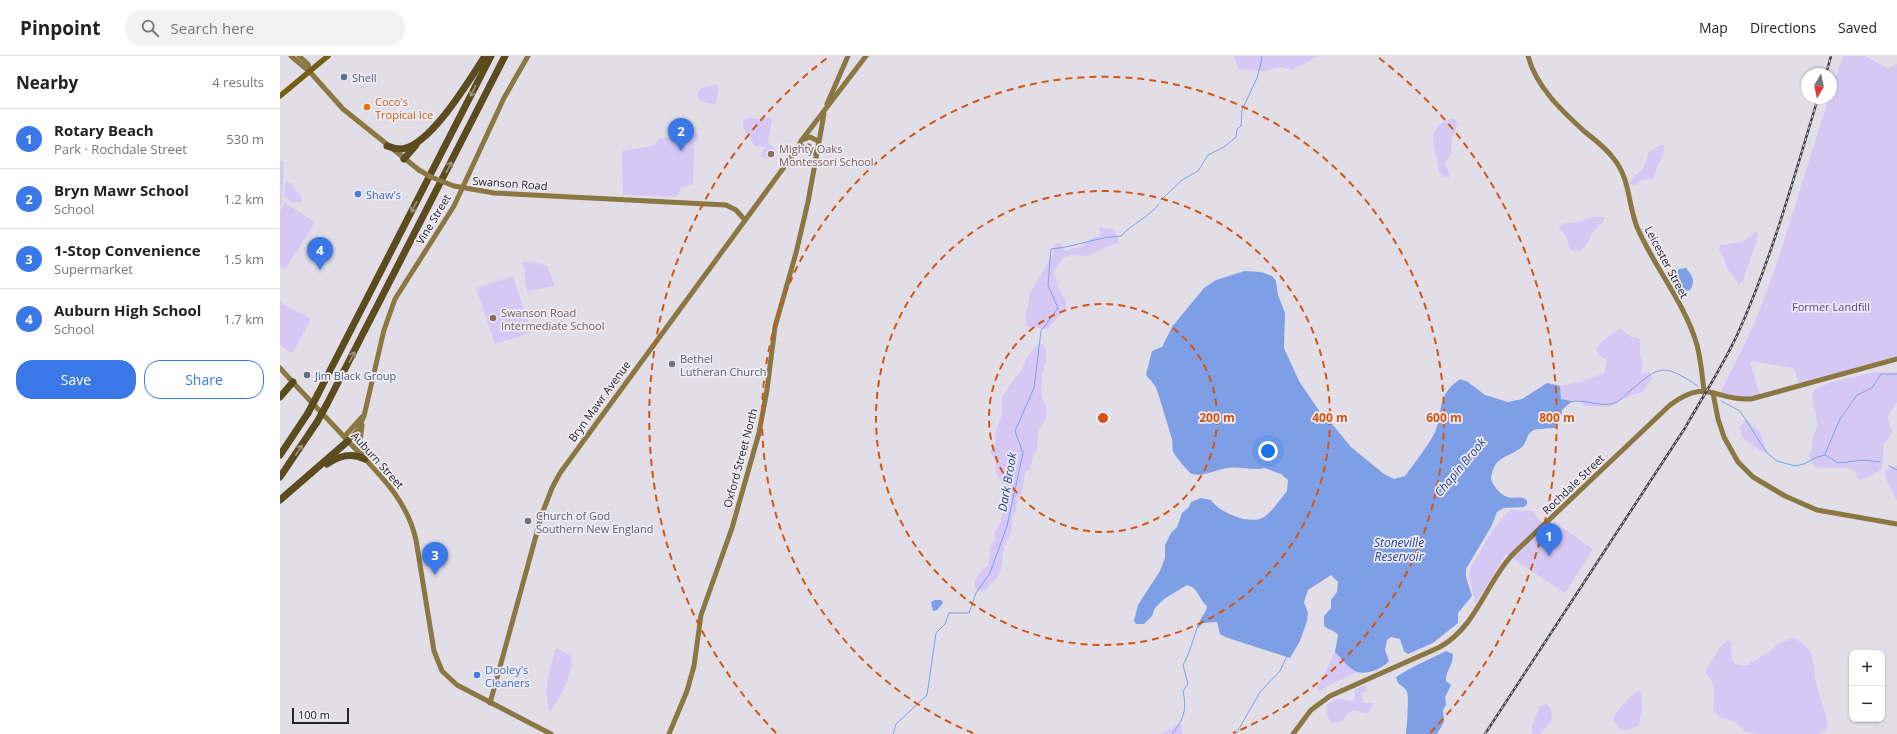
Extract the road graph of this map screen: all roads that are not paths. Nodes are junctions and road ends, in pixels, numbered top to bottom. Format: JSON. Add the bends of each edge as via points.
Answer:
{"nodes":[{"id":1,"x":291,"y":56,"type":"edge"},
{"id":2,"x":299,"y":56,"type":"edge"},
{"id":3,"x":328,"y":56,"type":"edge"},
{"id":4,"x":485,"y":56,"type":"edge"},
{"id":5,"x":491,"y":56,"type":"edge"},
{"id":6,"x":505,"y":56,"type":"edge"},
{"id":7,"x":528,"y":56,"type":"edge"},
{"id":8,"x":848,"y":56,"type":"edge"},
{"id":9,"x":866,"y":56,"type":"edge"},
{"id":10,"x":1528,"y":56,"type":"edge"},
{"id":11,"x":310,"y":72,"type":"junction"},
{"id":12,"x":280,"y":96,"type":"edge"},
{"id":13,"x":825,"y":111,"type":"junction"},
{"id":14,"x":421,"y":138,"type":"junction"},
{"id":15,"x":802,"y":140,"type":"junction"},
{"id":16,"x":818,"y":141,"type":"junction"},
{"id":17,"x":387,"y":146,"type":"junction"},
{"id":18,"x":798,"y":148,"type":"junction"},
{"id":19,"x":816,"y":154,"type":"junction"},
{"id":20,"x":404,"y":160,"type":"junction"},
{"id":21,"x":463,"y":189,"type":"junction"},
{"id":22,"x":744,"y":219,"type":"junction"},
{"id":23,"x":1897,"y":359,"type":"edge"},
{"id":24,"x":280,"y":368,"type":"edge"},
{"id":25,"x":293,"y":382,"type":"junction"},
{"id":26,"x":1704,"y":390,"type":"junction"},
{"id":27,"x":1713,"y":393,"type":"junction"},
{"id":28,"x":369,"y":396,"type":"junction"},
{"id":29,"x":280,"y":397,"type":"edge"},
{"id":30,"x":363,"y":420,"type":"junction"},
{"id":31,"x":346,"y":439,"type":"junction"},
{"id":32,"x":280,"y":455,"type":"edge"},
{"id":33,"x":365,"y":459,"type":"junction"},
{"id":34,"x":311,"y":473,"type":"junction"},
{"id":35,"x":280,"y":477,"type":"edge"},
{"id":36,"x":280,"y":500,"type":"edge"},
{"id":37,"x":1897,"y":524,"type":"edge"},
{"id":38,"x":490,"y":703,"type":"junction"},
{"id":39,"x":551,"y":734,"type":"edge"},
{"id":40,"x":669,"y":734,"type":"edge"},
{"id":41,"x":1293,"y":734,"type":"edge"}],
"edges":[{"from":1,"to":11,"type":"street"},
{"from":2,"to":11,"type":"street","via":[[308,64]]},
{"from":3,"to":11,"type":"main road"},
{"from":4,"to":14,"type":"highway","via":[[454,103]]},
{"from":5,"to":32,"type":"highway","one_way":true,"bridge":true,"via":[[308,413]]},
{"from":35,"to":6,"type":"highway","one_way":true,"bridge":true,"via":[[327,404]]},
{"from":7,"to":21,"type":"street","name":"Vine Street","via":[[504,98]]},
{"from":8,"to":13,"type":"street"},
{"from":9,"to":13,"type":"street","name":"Bryn Mawr Avenue"},
{"from":10,"to":26,"type":"street","name":"Leicester Street","via":[[1533,72],[1545,90],[1568,116],[1609,152],[1621,170],[1628,186],[1638,228],[1696,342]]},
{"from":11,"to":12,"type":"main road"},
{"from":11,"to":17,"type":"street","name":"Swanson Road","via":[[341,107]]},
{"from":13,"to":15,"type":"street","name":"Bryn Mawr Avenue"},
{"from":13,"to":16,"type":"street","name":"Oxford Street North"},
{"from":14,"to":17,"type":"highway","via":[[403,149]]},
{"from":14,"to":20,"type":"highway"},
{"from":15,"to":16,"type":"street","via":[[810,137]]},
{"from":15,"to":18,"type":"street","name":"Bryn Mawr Avenue"},
{"from":16,"to":19,"type":"street","name":"Oxford Street North"},
{"from":17,"to":20,"type":"street","name":"Swanson Road"},
{"from":18,"to":19,"type":"street","via":[[809,146]]},
{"from":18,"to":22,"type":"street","name":"Bryn Mawr Avenue"},
{"from":19,"to":40,"type":"street","name":"Oxford Street North","via":[[805,215],[775,327],[759,433],[732,528],[701,615],[694,666],[687,691]]},
{"from":20,"to":21,"type":"street","name":"Swanson Road","bridge":true,"via":[[431,177]]},
{"from":21,"to":22,"type":"street","name":"Swanson Road","via":[[494,193],[726,205],[736,210]]},
{"from":21,"to":28,"type":"street","name":"Vine Street","via":[[444,224],[395,299],[384,330]]},
{"from":22,"to":38,"type":"street","name":"Bryn Mawr Avenue","via":[[555,482],[542,514]]},
{"from":23,"to":27,"type":"street","via":[[1752,399]]},
{"from":24,"to":25,"type":"street","name":"Auburn Street"},
{"from":25,"to":29,"type":"highway"},
{"from":25,"to":31,"type":"street","name":"Auburn Street"},
{"from":26,"to":27,"type":"street"},
{"from":26,"to":41,"type":"street","name":"Rochdale Street","via":[[1688,394],[1670,405],[1513,554],[1502,567],[1470,620],[1455,637],[1440,647],[1330,696],[1311,710]]},
{"from":27,"to":37,"type":"street","via":[[1724,437],[1738,462],[1753,477],[1784,496],[1818,510]]},
{"from":28,"to":30,"type":"street","name":"Vine Street"},
{"from":28,"to":31,"type":"street","name":"Vine Street","via":[[361,418]]},
{"from":30,"to":31,"type":"street","name":"Vine Street","via":[[354,436]]},
{"from":30,"to":33,"type":"street","via":[[360,443]]},
{"from":31,"to":33,"type":"street","name":"Auburn Street"},
{"from":31,"to":34,"type":"highway"},
{"from":33,"to":34,"type":"highway","via":[[354,455],[340,457]]},
{"from":33,"to":38,"type":"street","name":"Auburn Street","via":[[397,496],[412,525],[433,647],[440,666],[445,675],[457,685]]},
{"from":34,"to":36,"type":"highway"},
{"from":38,"to":39,"type":"street","name":"Auburn Street"}]}
